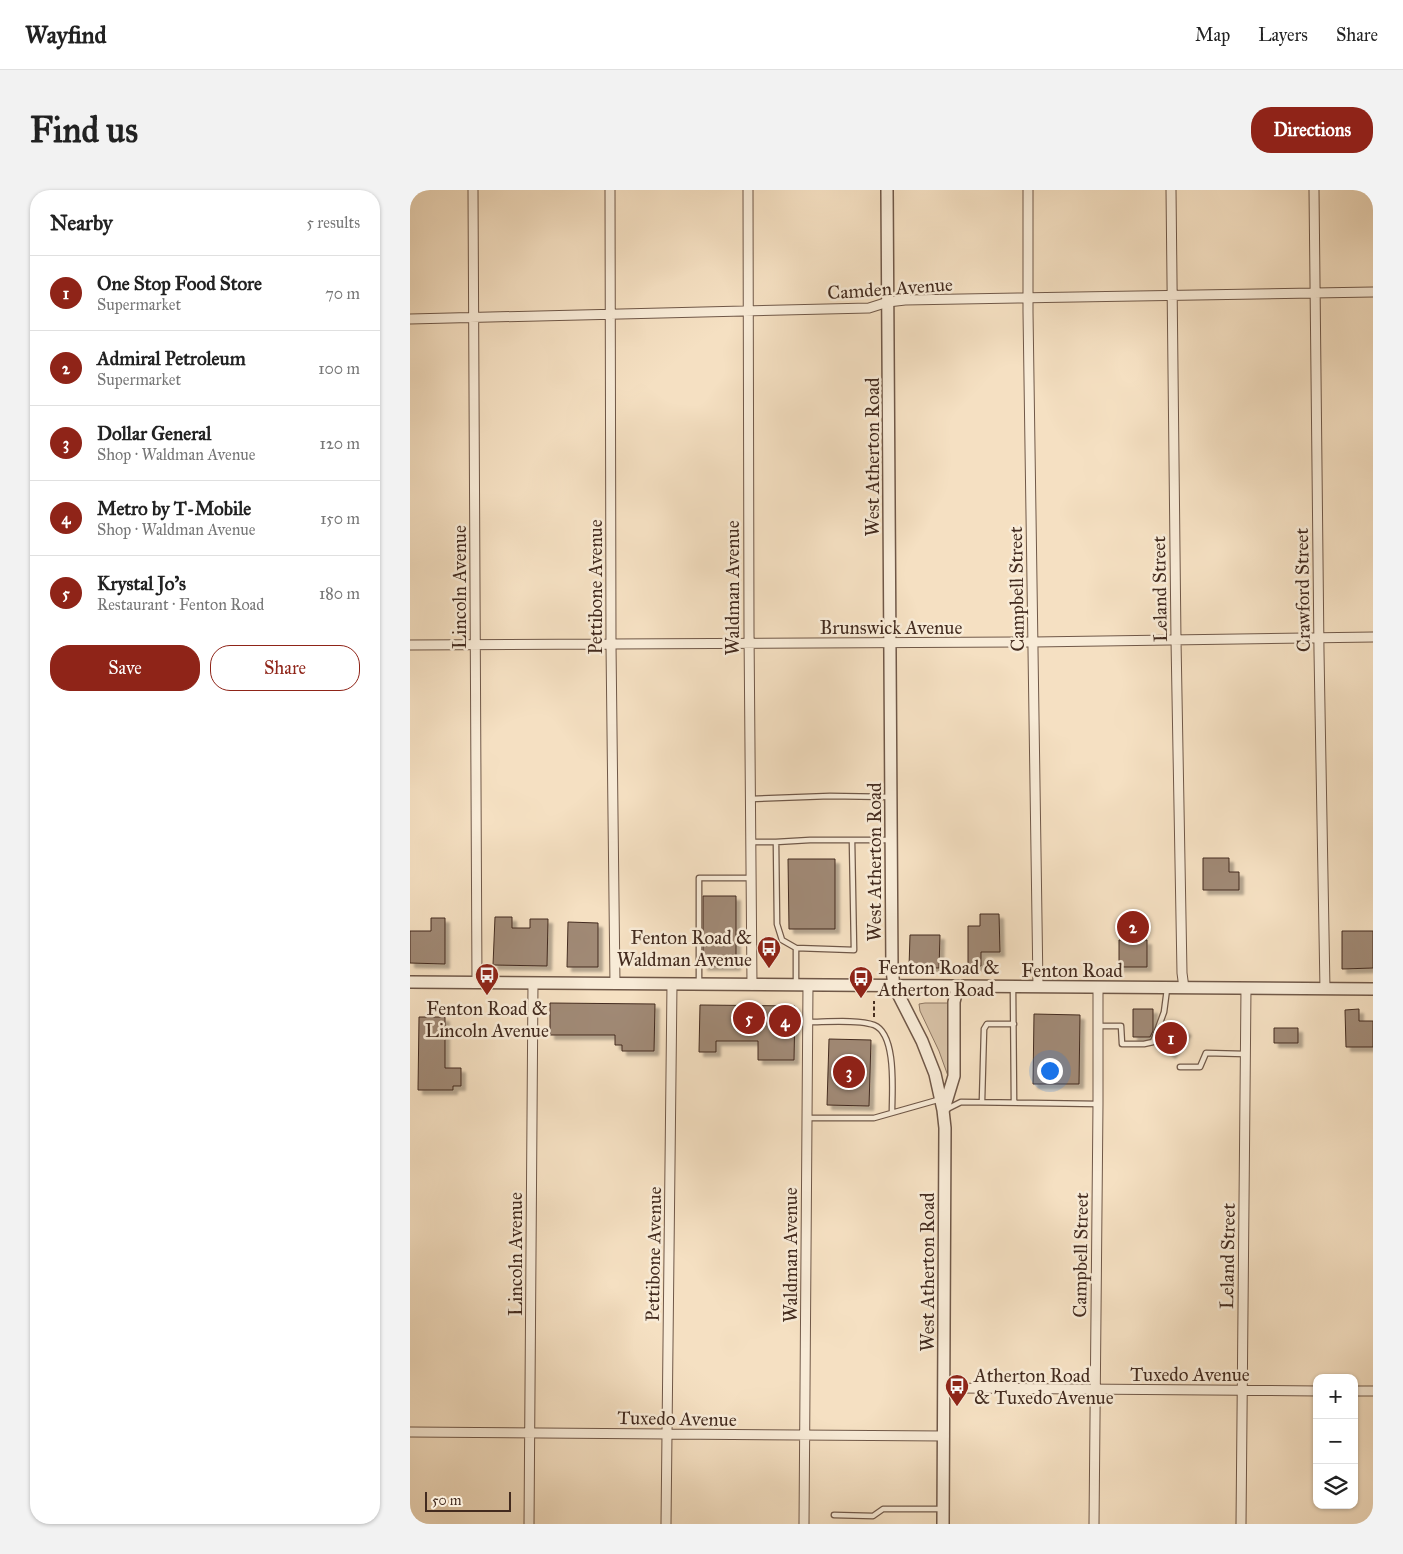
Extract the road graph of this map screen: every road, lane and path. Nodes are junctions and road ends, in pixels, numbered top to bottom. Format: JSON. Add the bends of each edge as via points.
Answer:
{"nodes":[{"id":1,"x":473,"y":190,"type":"edge"},
{"id":2,"x":610,"y":190,"type":"edge"},
{"id":3,"x":748,"y":190,"type":"edge"},
{"id":4,"x":887,"y":190,"type":"edge"},
{"id":5,"x":1028,"y":190,"type":"edge"},
{"id":6,"x":1171,"y":190,"type":"edge"},
{"id":7,"x":1314,"y":190,"type":"edge"},
{"id":8,"x":1373,"y":292,"type":"edge"},
{"id":9,"x":1314,"y":293,"type":"junction"},
{"id":10,"x":1172,"y":295,"type":"junction"},
{"id":11,"x":1028,"y":298,"type":"junction"},
{"id":12,"x":888,"y":302,"type":"junction"},
{"id":13,"x":748,"y":310,"type":"junction"},
{"id":14,"x":610,"y":314,"type":"junction"},
{"id":15,"x":474,"y":318,"type":"junction"},
{"id":16,"x":410,"y":319,"type":"edge"},
{"id":17,"x":1319,"y":637,"type":"junction"},
{"id":18,"x":1373,"y":637,"type":"edge"},
{"id":19,"x":1176,"y":640,"type":"junction"},
{"id":20,"x":1034,"y":642,"type":"junction"},
{"id":21,"x":891,"y":643,"type":"junction"},
{"id":22,"x":749,"y":644,"type":"junction"},
{"id":23,"x":475,"y":645,"type":"junction"},
{"id":24,"x":611,"y":645,"type":"junction"},
{"id":25,"x":410,"y":646,"type":"edge"},
{"id":26,"x":891,"y":797,"type":"junction"},
{"id":27,"x":751,"y":799,"type":"junction"},
{"id":28,"x":852,"y":840,"type":"junction"},
{"id":29,"x":892,"y":840,"type":"junction"},
{"id":30,"x":751,"y":842,"type":"junction"},
{"id":31,"x":776,"y":842,"type":"junction"},
{"id":32,"x":752,"y":878,"type":"junction"},
{"id":33,"x":796,"y":948,"type":"junction"},
{"id":34,"x":410,"y":982,"type":"edge"},
{"id":35,"x":477,"y":983,"type":"junction"},
{"id":36,"x":533,"y":983,"type":"junction"},
{"id":37,"x":615,"y":984,"type":"junction"},
{"id":38,"x":672,"y":984,"type":"junction"},
{"id":39,"x":699,"y":984,"type":"junction"},
{"id":40,"x":752,"y":985,"type":"junction"},
{"id":41,"x":796,"y":985,"type":"junction"},
{"id":42,"x":808,"y":985,"type":"junction"},
{"id":43,"x":894,"y":986,"type":"junction"},
{"id":44,"x":961,"y":986,"type":"junction"},
{"id":45,"x":1013,"y":987,"type":"junction"},
{"id":46,"x":1038,"y":987,"type":"junction"},
{"id":47,"x":1098,"y":987,"type":"junction"},
{"id":48,"x":1167,"y":988,"type":"junction"},
{"id":49,"x":1184,"y":988,"type":"junction"},
{"id":50,"x":1246,"y":988,"type":"junction"},
{"id":51,"x":1325,"y":989,"type":"junction"},
{"id":52,"x":1373,"y":989,"type":"edge"},
{"id":53,"x":874,"y":1001,"type":"dead end"},
{"id":54,"x":808,"y":1022,"type":"junction"},
{"id":55,"x":1014,"y":1024,"type":"junction"},
{"id":56,"x":874,"y":1025,"type":"junction"},
{"id":57,"x":1098,"y":1026,"type":"junction"},
{"id":58,"x":1245,"y":1054,"type":"junction"},
{"id":59,"x":1180,"y":1067,"type":"dead end"},
{"id":60,"x":941,"y":1099,"type":"junction"},
{"id":61,"x":982,"y":1101,"type":"junction"},
{"id":62,"x":1014,"y":1102,"type":"junction"},
{"id":63,"x":1098,"y":1104,"type":"junction"},
{"id":64,"x":943,"y":1110,"type":"junction"},
{"id":65,"x":892,"y":1112,"type":"junction"},
{"id":66,"x":807,"y":1118,"type":"junction"},
{"id":67,"x":944,"y":1387,"type":"junction"},
{"id":68,"x":1094,"y":1389,"type":"junction"},
{"id":69,"x":1241,"y":1390,"type":"junction"},
{"id":70,"x":1313,"y":1391,"type":"edge"},
{"id":71,"x":1358,"y":1391,"type":"edge"},
{"id":72,"x":1373,"y":1391,"type":"edge"},
{"id":73,"x":410,"y":1432,"type":"edge"},
{"id":74,"x":530,"y":1433,"type":"junction"},
{"id":75,"x":667,"y":1434,"type":"junction"},
{"id":76,"x":805,"y":1435,"type":"junction"},
{"id":77,"x":944,"y":1436,"type":"junction"},
{"id":78,"x":943,"y":1509,"type":"junction"},
{"id":79,"x":834,"y":1515,"type":"dead end"},
{"id":80,"x":529,"y":1524,"type":"edge"},
{"id":81,"x":666,"y":1524,"type":"edge"},
{"id":82,"x":804,"y":1524,"type":"edge"},
{"id":83,"x":943,"y":1524,"type":"edge"},
{"id":84,"x":1094,"y":1524,"type":"edge"},
{"id":85,"x":1241,"y":1524,"type":"edge"}],
"edges":[{"from":1,"to":15,"type":"street","name":"Lincoln Avenue"},
{"from":2,"to":14,"type":"street","name":"Pettibone Avenue"},
{"from":3,"to":13,"type":"street","name":"Waldman Avenue"},
{"from":4,"to":12,"type":"street","name":"West Atherton Road"},
{"from":5,"to":11,"type":"street","name":"Campbell Street"},
{"from":6,"to":10,"type":"street","name":"Leland Street"},
{"from":7,"to":9,"type":"street","name":"Crawford Street"},
{"from":8,"to":9,"type":"street","name":"Camden Avenue"},
{"from":9,"to":10,"type":"street","name":"Camden Avenue"},
{"from":9,"to":17,"type":"street","name":"Crawford Street"},
{"from":10,"to":11,"type":"street","name":"Camden Avenue"},
{"from":10,"to":19,"type":"street","name":"Leland Street"},
{"from":11,"to":12,"type":"street","name":"Camden Avenue"},
{"from":11,"to":20,"type":"street","name":"Campbell Street"},
{"from":12,"to":13,"type":"street","name":"Camden Avenue","via":[[869,308]]},
{"from":12,"to":21,"type":"street","name":"West Atherton Road"},
{"from":13,"to":14,"type":"street","name":"Camden Avenue"},
{"from":13,"to":22,"type":"street","name":"Waldman Avenue"},
{"from":14,"to":15,"type":"street","name":"Camden Avenue"},
{"from":14,"to":24,"type":"street","name":"Pettibone Avenue"},
{"from":15,"to":16,"type":"street","name":"Camden Avenue"},
{"from":15,"to":23,"type":"street","name":"Lincoln Avenue"},
{"from":17,"to":18,"type":"street","name":"Brunswick Avenue"},
{"from":17,"to":19,"type":"street","name":"Brunswick Avenue"},
{"from":17,"to":51,"type":"street","name":"Crawford Street"},
{"from":19,"to":20,"type":"street","name":"Brunswick Avenue"},
{"from":19,"to":49,"type":"street","name":"Leland Street"},
{"from":20,"to":21,"type":"street","name":"Brunswick Avenue"},
{"from":20,"to":46,"type":"street","name":"Campbell Street"},
{"from":21,"to":22,"type":"street","name":"Brunswick Avenue"},
{"from":21,"to":26,"type":"street","name":"West Atherton Road"},
{"from":22,"to":24,"type":"street","name":"Brunswick Avenue"},
{"from":22,"to":27,"type":"street","name":"Waldman Avenue"},
{"from":23,"to":24,"type":"street","name":"Brunswick Avenue"},
{"from":23,"to":25,"type":"street","name":"Brunswick Avenue"},
{"from":23,"to":35,"type":"street","name":"Lincoln Avenue"},
{"from":24,"to":37,"type":"street","name":"Pettibone Avenue"},
{"from":26,"to":27,"type":"lane"},
{"from":26,"to":29,"type":"street","name":"West Atherton Road"},
{"from":27,"to":30,"type":"street","name":"Waldman Avenue"},
{"from":28,"to":29,"type":"lane"},
{"from":28,"to":31,"type":"lane"},
{"from":28,"to":33,"type":"lane","via":[[854,950]]},
{"from":29,"to":43,"type":"street","name":"West Atherton Road"},
{"from":30,"to":31,"type":"lane"},
{"from":30,"to":32,"type":"street","name":"Waldman Avenue"},
{"from":31,"to":33,"type":"lane","via":[[778,924],[782,940]]},
{"from":32,"to":39,"type":"lane","via":[[699,878]]},
{"from":32,"to":40,"type":"street","name":"Waldman Avenue"},
{"from":33,"to":41,"type":"lane"},
{"from":34,"to":35,"type":"street","name":"Fenton Road"},
{"from":35,"to":36,"type":"street","name":"Fenton Road"},
{"from":36,"to":37,"type":"street","name":"Fenton Road"},
{"from":36,"to":74,"type":"street","name":"Lincoln Avenue"},
{"from":37,"to":38,"type":"street","name":"Fenton Road"},
{"from":38,"to":39,"type":"street","name":"Fenton Road"},
{"from":38,"to":75,"type":"street","name":"Pettibone Avenue"},
{"from":39,"to":40,"type":"street","name":"Fenton Road"},
{"from":40,"to":41,"type":"street","name":"Fenton Road"},
{"from":41,"to":42,"type":"street","name":"Fenton Road"},
{"from":42,"to":43,"type":"street","name":"Fenton Road"},
{"from":42,"to":54,"type":"street","name":"Waldman Avenue"},
{"from":43,"to":44,"type":"street","name":"Fenton Road"},
{"from":43,"to":60,"type":"street","name":"West Atherton Road","via":[[929,1059]]},
{"from":44,"to":45,"type":"street","name":"Fenton Road"},
{"from":44,"to":64,"type":"street","via":[[954,1002],[954,1076]]},
{"from":45,"to":46,"type":"street","name":"Fenton Road"},
{"from":45,"to":55,"type":"lane"},
{"from":46,"to":47,"type":"street","name":"Fenton Road"},
{"from":47,"to":48,"type":"street","name":"Fenton Road"},
{"from":47,"to":57,"type":"street","name":"Campbell Street"},
{"from":48,"to":49,"type":"street","name":"Fenton Road"},
{"from":48,"to":57,"type":"lane","via":[[1164,1012],[1153,1042],[1122,1044],[1121,1026]]},
{"from":49,"to":50,"type":"street","name":"Fenton Road"},
{"from":50,"to":51,"type":"street","name":"Fenton Road"},
{"from":50,"to":58,"type":"street","name":"Leland Street"},
{"from":51,"to":52,"type":"street","name":"Fenton Road"},
{"from":53,"to":56,"type":"path"},
{"from":54,"to":56,"type":"lane"},
{"from":54,"to":66,"type":"street","name":"Waldman Avenue"},
{"from":55,"to":61,"type":"lane","via":[[987,1024],[984,1029]]},
{"from":55,"to":62,"type":"lane"},
{"from":56,"to":65,"type":"lane","via":[[886,1037],[890,1053]]},
{"from":57,"to":63,"type":"street","name":"Campbell Street"},
{"from":58,"to":59,"type":"lane","via":[[1206,1053],[1200,1067]]},
{"from":58,"to":69,"type":"street","name":"Leland Street"},
{"from":60,"to":64,"type":"street","name":"West Atherton Road"},
{"from":60,"to":65,"type":"lane"},
{"from":61,"to":62,"type":"lane"},
{"from":61,"to":64,"type":"lane","via":[[961,1102]]},
{"from":62,"to":63,"type":"lane"},
{"from":63,"to":68,"type":"street","name":"Campbell Street"},
{"from":64,"to":67,"type":"street","name":"West Atherton Road","via":[[946,1149]]},
{"from":65,"to":66,"type":"lane","via":[[874,1118]]},
{"from":66,"to":76,"type":"street","name":"Waldman Avenue"},
{"from":67,"to":68,"type":"street","name":"Tuxedo Avenue"},
{"from":67,"to":77,"type":"street","name":"West Atherton Road"},
{"from":68,"to":69,"type":"street","name":"Tuxedo Avenue"},
{"from":68,"to":84,"type":"street","name":"Campbell Street"},
{"from":69,"to":70,"type":"street","name":"Tuxedo Avenue"},
{"from":69,"to":85,"type":"street","name":"Leland Street"},
{"from":71,"to":72,"type":"street"},
{"from":73,"to":74,"type":"street","name":"Tuxedo Avenue"},
{"from":74,"to":75,"type":"street","name":"Tuxedo Avenue"},
{"from":74,"to":80,"type":"street","name":"Lincoln Avenue"},
{"from":75,"to":76,"type":"street","name":"Tuxedo Avenue"},
{"from":75,"to":81,"type":"street","name":"Pettibone Avenue"},
{"from":76,"to":77,"type":"street","name":"Tuxedo Avenue"},
{"from":76,"to":82,"type":"street","name":"Waldman Avenue"},
{"from":77,"to":78,"type":"street","name":"West Atherton Road"},
{"from":78,"to":79,"type":"lane","via":[[883,1509],[873,1516]]},
{"from":78,"to":83,"type":"street","name":"West Atherton Road"}]}
